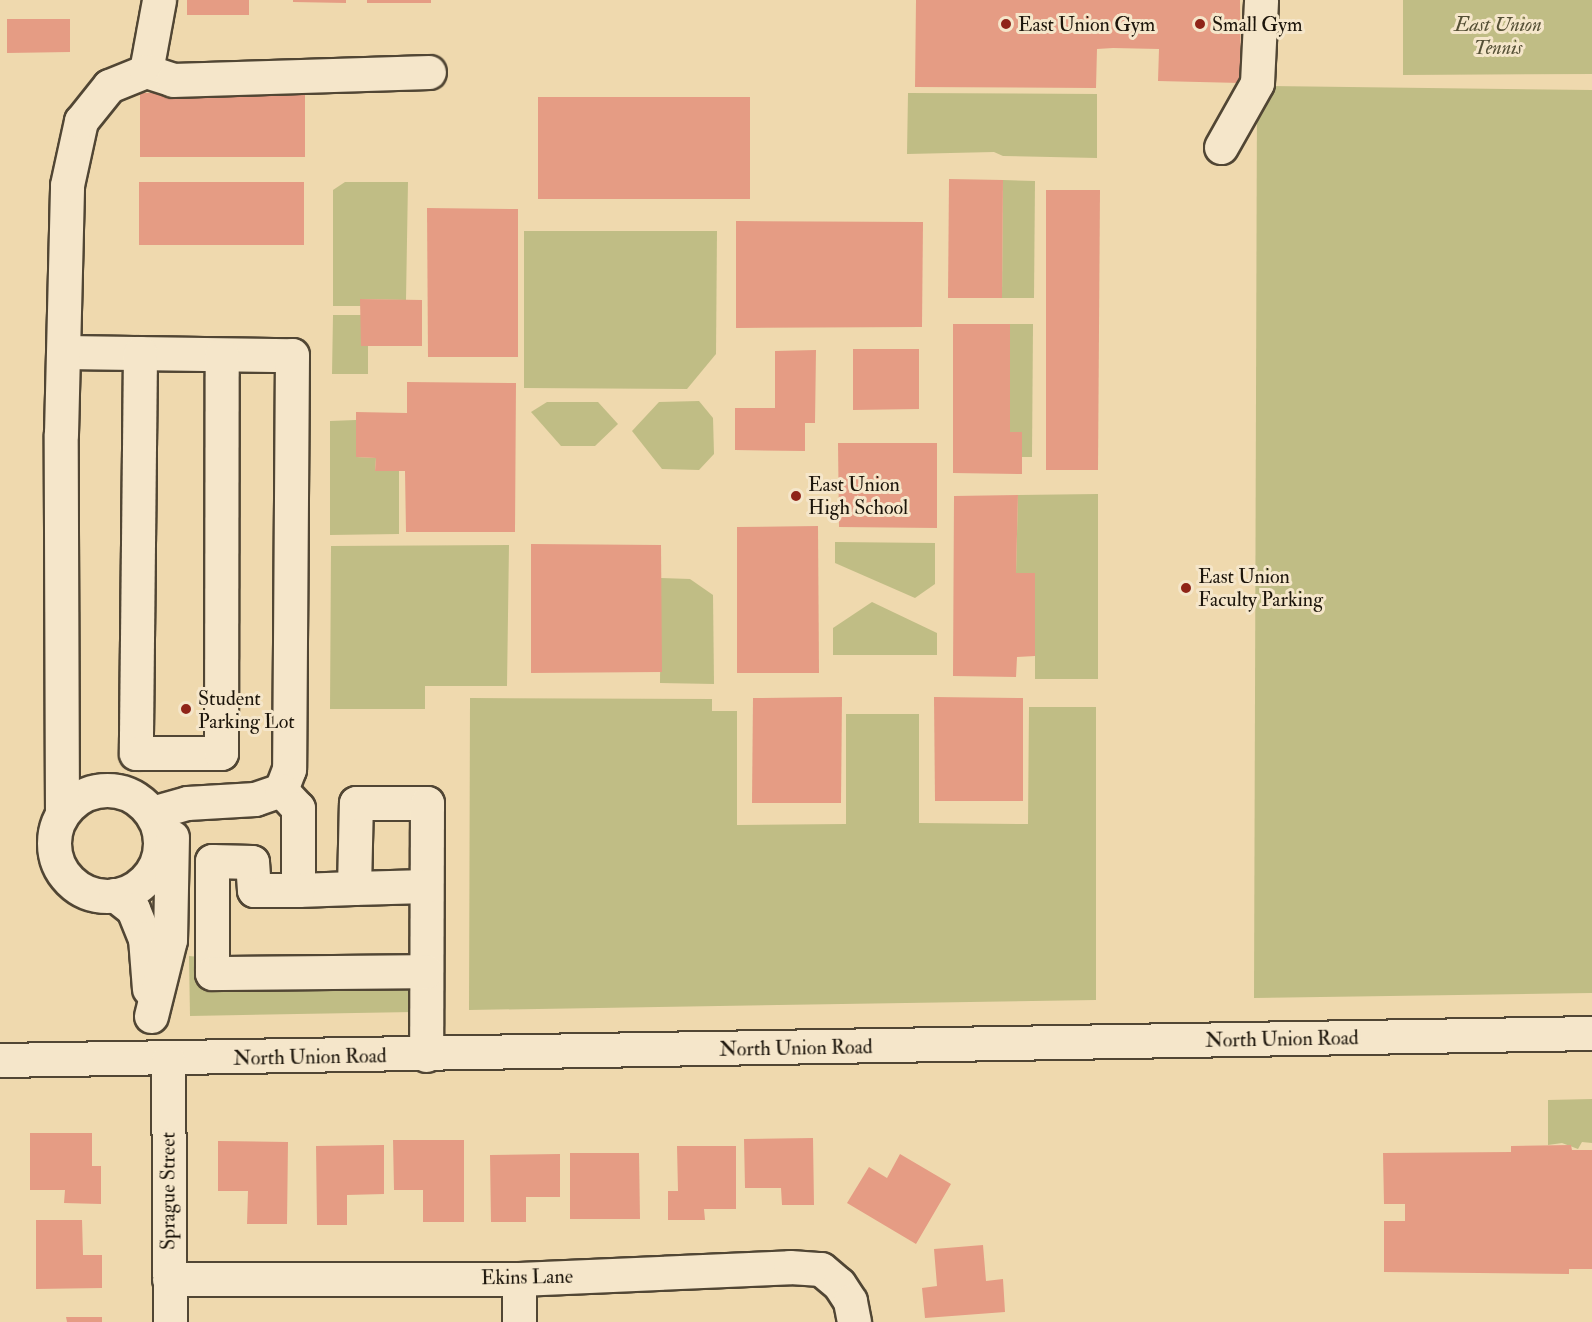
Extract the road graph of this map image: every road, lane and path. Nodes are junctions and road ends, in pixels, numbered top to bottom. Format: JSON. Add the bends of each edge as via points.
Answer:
{"nodes":[{"id":1,"x":159,"y":0,"type":"edge"},
{"id":2,"x":1261,"y":0,"type":"edge"},
{"id":3,"x":146,"y":71,"type":"junction"},
{"id":4,"x":429,"y":72,"type":"dead end"},
{"id":5,"x":1221,"y":147,"type":"dead end"},
{"id":6,"x":64,"y":352,"type":"junction"},
{"id":7,"x":140,"y":354,"type":"junction"},
{"id":8,"x":222,"y":355,"type":"junction"},
{"id":9,"x":285,"y":780,"type":"junction"},
{"id":10,"x":161,"y":811,"type":"junction"},
{"id":11,"x":62,"y":814,"type":"junction"},
{"id":12,"x":426,"y":886,"type":"junction"},
{"id":13,"x":354,"y":888,"type":"junction"},
{"id":14,"x":298,"y":890,"type":"junction"},
{"id":15,"x":115,"y":895,"type":"junction"},
{"id":16,"x":426,"y":970,"type":"junction"},
{"id":17,"x":151,"y":1016,"type":"junction"},
{"id":18,"x":1592,"y":1033,"type":"edge"},
{"id":19,"x":426,"y":1055,"type":"junction"},
{"id":20,"x":0,"y":1060,"type":"edge"},
{"id":21,"x":160,"y":1060,"type":"junction"},
{"id":22,"x":169,"y":1279,"type":"junction"},
{"id":23,"x":519,"y":1279,"type":"junction"},
{"id":24,"x":170,"y":1322,"type":"edge"},
{"id":25,"x":519,"y":1322,"type":"edge"},
{"id":26,"x":854,"y":1322,"type":"edge"}],
"edges":[{"from":1,"to":3,"type":"street"},
{"from":2,"to":5,"type":"street","via":[[1257,83]]},
{"from":3,"to":4,"type":"street","via":[[172,80]]},
{"from":3,"to":6,"type":"street","via":[[109,86],[81,121],[68,185]]},
{"from":6,"to":7,"type":"street"},
{"from":6,"to":11,"type":"street"},
{"from":7,"to":8,"type":"street"},
{"from":7,"to":8,"type":"street","via":[[136,753],[221,753]]},
{"from":8,"to":9,"type":"street","via":[[292,355]]},
{"from":9,"to":10,"type":"street","via":[[255,799],[187,803]]},
{"from":9,"to":14,"type":"street","via":[[298,808]]},
{"from":10,"to":11,"type":"street","via":[[124,792],[106,790],[74,801]]},
{"from":10,"to":15,"type":"street","via":[[160,847],[155,864],[131,890]]},
{"from":10,"to":17,"type":"street","via":[[170,940]]},
{"from":11,"to":15,"type":"street","via":[[54,847],[67,878],[97,895]]},
{"from":12,"to":13,"type":"street"},
{"from":12,"to":13,"type":"street","via":[[427,803],[356,803]]},
{"from":12,"to":16,"type":"street"},
{"from":13,"to":14,"type":"street"},
{"from":14,"to":16,"type":"street","via":[[254,890],[252,862],[212,861],[212,973]]},
{"from":15,"to":17,"type":"street","via":[[132,909],[145,938]]},
{"from":16,"to":19,"type":"street"},
{"from":17,"to":21,"type":"street","name":"Sprague Street"},
{"from":18,"to":19,"type":"street","name":"North Union Road"},
{"from":19,"to":21,"type":"street","name":"North Union Road"},
{"from":20,"to":21,"type":"street","name":"North Union Road"},
{"from":21,"to":22,"type":"street","name":"Sprague Street"},
{"from":22,"to":23,"type":"street","name":"Ekins Lane"},
{"from":22,"to":24,"type":"street","name":"Sprague Street"},
{"from":23,"to":25,"type":"street"},
{"from":23,"to":26,"type":"street","name":"Ekins Lane","via":[[821,1269],[850,1301]]}]}
